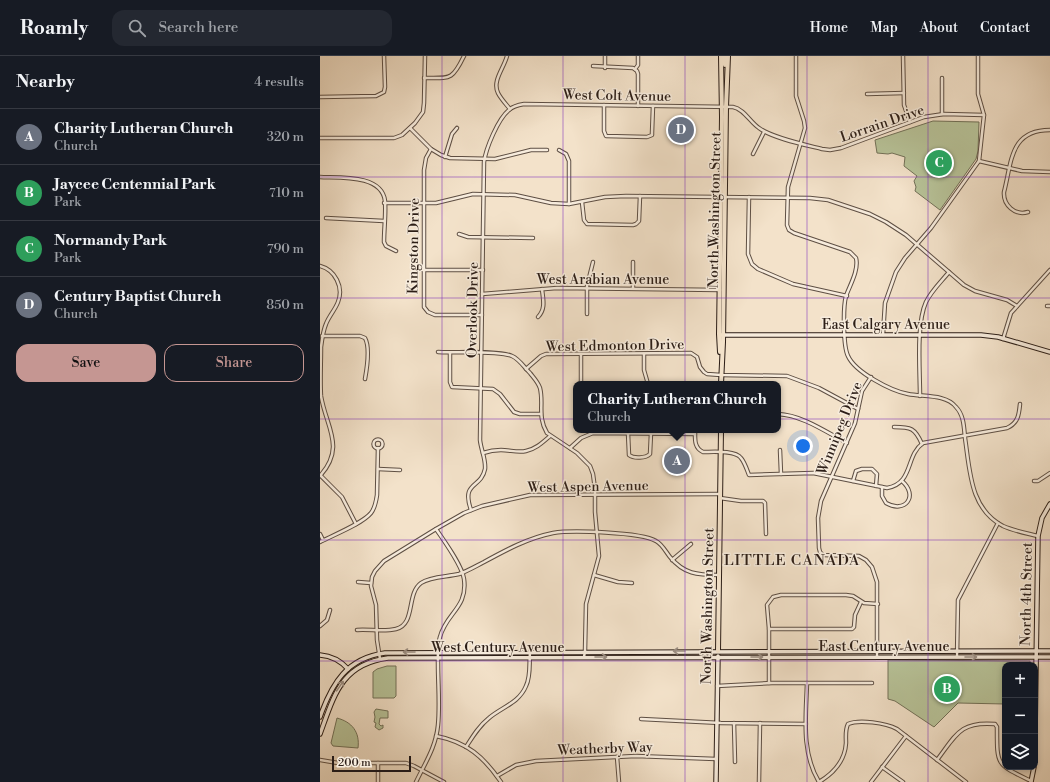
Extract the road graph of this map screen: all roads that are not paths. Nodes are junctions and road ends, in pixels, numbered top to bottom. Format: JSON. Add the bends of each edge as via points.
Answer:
{"nodes":[{"id":1,"x":384,"y":56,"type":"edge"},
{"id":2,"x":425,"y":56,"type":"edge"},
{"id":3,"x":464,"y":56,"type":"edge"},
{"id":4,"x":507,"y":56,"type":"edge"},
{"id":5,"x":605,"y":56,"type":"edge"},
{"id":6,"x":638,"y":56,"type":"edge"},
{"id":7,"x":721,"y":56,"type":"edge"},
{"id":8,"x":727,"y":56,"type":"edge"},
{"id":9,"x":796,"y":56,"type":"edge"},
{"id":10,"x":904,"y":56,"type":"edge"},
{"id":11,"x":978,"y":56,"type":"edge"},
{"id":12,"x":593,"y":66,"type":"dead end"},
{"id":13,"x":605,"y":68,"type":"junction"},
{"id":14,"x":635,"y":69,"type":"junction"},
{"id":15,"x":424,"y":78,"type":"junction"},
{"id":16,"x":942,"y":78,"type":"dead end"},
{"id":17,"x":727,"y":83,"type":"junction"},
{"id":18,"x":904,"y":93,"type":"junction"},
{"id":19,"x":867,"y":94,"type":"dead end"},
{"id":20,"x":320,"y":97,"type":"edge"},
{"id":21,"x":604,"y":105,"type":"junction"},
{"id":22,"x":638,"y":106,"type":"junction"},
{"id":23,"x":653,"y":106,"type":"junction"},
{"id":24,"x":724,"y":107,"type":"junction"},
{"id":25,"x":510,"y":109,"type":"junction"},
{"id":26,"x":942,"y":114,"type":"junction"},
{"id":27,"x":984,"y":115,"type":"junction"},
{"id":28,"x":910,"y":122,"type":"junction"},
{"id":29,"x":410,"y":128,"type":"junction"},
{"id":30,"x":457,"y":128,"type":"dead end"},
{"id":31,"x":1050,"y":130,"type":"edge"},
{"id":32,"x":764,"y":132,"type":"junction"},
{"id":33,"x":320,"y":138,"type":"edge"},
{"id":34,"x":801,"y":143,"type":"junction"},
{"id":35,"x":431,"y":149,"type":"junction"},
{"id":36,"x":547,"y":150,"type":"dead end"},
{"id":37,"x":559,"y":150,"type":"dead end"},
{"id":38,"x":753,"y":154,"type":"dead end"},
{"id":39,"x":445,"y":157,"type":"junction"},
{"id":40,"x":484,"y":159,"type":"junction"},
{"id":41,"x":979,"y":161,"type":"junction"},
{"id":42,"x":1010,"y":168,"type":"junction"},
{"id":43,"x":1050,"y":172,"type":"edge"},
{"id":44,"x":320,"y":178,"type":"edge"},
{"id":45,"x":483,"y":194,"type":"junction"},
{"id":46,"x":640,"y":196,"type":"junction"},
{"id":47,"x":725,"y":197,"type":"junction"},
{"id":48,"x":749,"y":197,"type":"junction"},
{"id":49,"x":787,"y":198,"type":"junction"},
{"id":50,"x":582,"y":202,"type":"junction"},
{"id":51,"x":384,"y":203,"type":"junction"},
{"id":52,"x":424,"y":203,"type":"junction"},
{"id":53,"x":569,"y":204,"type":"junction"},
{"id":54,"x":1028,"y":212,"type":"dead end"},
{"id":55,"x":326,"y":218,"type":"dead end"},
{"id":56,"x":384,"y":221,"type":"junction"},
{"id":57,"x":459,"y":234,"type":"dead end"},
{"id":58,"x":482,"y":237,"type":"junction"},
{"id":59,"x":533,"y":238,"type":"dead end"},
{"id":60,"x":917,"y":245,"type":"junction"},
{"id":61,"x":396,"y":251,"type":"dead end"},
{"id":62,"x":593,"y":262,"type":"dead end"},
{"id":63,"x":633,"y":262,"type":"dead end"},
{"id":64,"x":320,"y":266,"type":"edge"},
{"id":65,"x":423,"y":270,"type":"junction"},
{"id":66,"x":482,"y":270,"type":"junction"},
{"id":67,"x":1050,"y":270,"type":"edge"},
{"id":68,"x":949,"y":272,"type":"junction"},
{"id":69,"x":587,"y":288,"type":"junction"},
{"id":70,"x":633,"y":288,"type":"junction"},
{"id":71,"x":542,"y":289,"type":"junction"},
{"id":72,"x":722,"y":290,"type":"junction"},
{"id":73,"x":482,"y":294,"type":"junction"},
{"id":74,"x":846,"y":296,"type":"junction"},
{"id":75,"x":1017,"y":306,"type":"junction"},
{"id":76,"x":587,"y":314,"type":"dead end"},
{"id":77,"x":482,"y":315,"type":"junction"},
{"id":78,"x":538,"y":317,"type":"dead end"},
{"id":79,"x":721,"y":335,"type":"junction"},
{"id":80,"x":845,"y":335,"type":"junction"},
{"id":81,"x":884,"y":335,"type":"junction"},
{"id":82,"x":920,"y":335,"type":"junction"},
{"id":83,"x":322,"y":336,"type":"junction"},
{"id":84,"x":1003,"y":339,"type":"junction"},
{"id":85,"x":438,"y":352,"type":"dead end"},
{"id":86,"x":1050,"y":352,"type":"edge"},
{"id":87,"x":450,"y":353,"type":"junction"},
{"id":88,"x":481,"y":353,"type":"junction"},
{"id":89,"x":581,"y":354,"type":"junction"},
{"id":90,"x":644,"y":354,"type":"junction"},
{"id":91,"x":320,"y":368,"type":"edge"},
{"id":92,"x":526,"y":369,"type":"junction"},
{"id":93,"x":722,"y":375,"type":"junction"},
{"id":94,"x":871,"y":377,"type":"junction"},
{"id":95,"x":365,"y":379,"type":"dead end"},
{"id":96,"x":581,"y":381,"type":"edge"},
{"id":97,"x":647,"y":381,"type":"edge"},
{"id":98,"x":721,"y":381,"type":"edge"},
{"id":99,"x":481,"y":388,"type":"junction"},
{"id":100,"x":920,"y":396,"type":"junction"},
{"id":101,"x":321,"y":403,"type":"edge"},
{"id":102,"x":1020,"y":404,"type":"dead end"},
{"id":103,"x":858,"y":409,"type":"junction"},
{"id":104,"x":541,"y":414,"type":"junction"},
{"id":105,"x":781,"y":414,"type":"edge"},
{"id":106,"x":894,"y":427,"type":"dead end"},
{"id":107,"x":628,"y":433,"type":"junction"},
{"id":108,"x":721,"y":433,"type":"edge"},
{"id":109,"x":650,"y":434,"type":"junction"},
{"id":110,"x":695,"y":434,"type":"joint"},
{"id":111,"x":965,"y":435,"type":"junction"},
{"id":112,"x":550,"y":436,"type":"junction"},
{"id":113,"x":847,"y":443,"type":"junction"},
{"id":114,"x":922,"y":444,"type":"junction"},
{"id":115,"x":378,"y":448,"type":"dead end"},
{"id":116,"x":570,"y":448,"type":"junction"},
{"id":117,"x":780,"y":450,"type":"dead end"},
{"id":118,"x":721,"y":452,"type":"junction"},
{"id":119,"x":483,"y":453,"type":"junction"},
{"id":120,"x":378,"y":469,"type":"junction"},
{"id":121,"x":400,"y":470,"type":"dead end"},
{"id":122,"x":1050,"y":473,"type":"edge"},
{"id":123,"x":781,"y":474,"type":"junction"},
{"id":124,"x":320,"y":476,"type":"edge"},
{"id":125,"x":831,"y":476,"type":"junction"},
{"id":126,"x":902,"y":480,"type":"junction"},
{"id":127,"x":853,"y":481,"type":"junction"},
{"id":128,"x":1034,"y":482,"type":"dead end"},
{"id":129,"x":876,"y":486,"type":"junction"},
{"id":130,"x":882,"y":487,"type":"junction"},
{"id":131,"x":595,"y":494,"type":"junction"},
{"id":132,"x":719,"y":496,"type":"junction"},
{"id":133,"x":1050,"y":504,"type":"edge"},
{"id":134,"x":471,"y":510,"type":"junction"},
{"id":135,"x":998,"y":523,"type":"junction"},
{"id":136,"x":356,"y":524,"type":"junction"},
{"id":137,"x":436,"y":529,"type":"junction"},
{"id":138,"x":597,"y":532,"type":"junction"},
{"id":139,"x":320,"y":534,"type":"edge"},
{"id":140,"x":766,"y":534,"type":"dead end"},
{"id":141,"x":1038,"y":536,"type":"junction"},
{"id":142,"x":322,"y":541,"type":"edge"},
{"id":143,"x":692,"y":544,"type":"dead end"},
{"id":144,"x":672,"y":560,"type":"junction"},
{"id":145,"x":462,"y":573,"type":"junction"},
{"id":146,"x":594,"y":575,"type":"junction"},
{"id":147,"x":718,"y":575,"type":"junction"},
{"id":148,"x":358,"y":582,"type":"dead end"},
{"id":149,"x":371,"y":583,"type":"junction"},
{"id":150,"x":632,"y":583,"type":"dead end"},
{"id":151,"x":861,"y":602,"type":"junction"},
{"id":152,"x":878,"y":604,"type":"junction"},
{"id":153,"x":330,"y":610,"type":"dead end"},
{"id":154,"x":320,"y":626,"type":"edge"},
{"id":155,"x":377,"y":629,"type":"junction"},
{"id":156,"x":769,"y":629,"type":"junction"},
{"id":157,"x":357,"y":630,"type":"dead end"},
{"id":158,"x":585,"y":651,"type":"junction"},
{"id":159,"x":718,"y":651,"type":"junction"},
{"id":160,"x":769,"y":651,"type":"junction"},
{"id":161,"x":877,"y":651,"type":"junction"},
{"id":162,"x":957,"y":651,"type":"junction"},
{"id":163,"x":1036,"y":651,"type":"junction"},
{"id":164,"x":1050,"y":651,"type":"edge"},
{"id":165,"x":438,"y":652,"type":"junction"},
{"id":166,"x":530,"y":652,"type":"junction"},
{"id":167,"x":379,"y":654,"type":"junction"},
{"id":168,"x":320,"y":655,"type":"edge"},
{"id":169,"x":584,"y":657,"type":"junction"},
{"id":170,"x":718,"y":657,"type":"junction"},
{"id":171,"x":769,"y":657,"type":"junction"},
{"id":172,"x":877,"y":657,"type":"junction"},
{"id":173,"x":957,"y":657,"type":"junction"},
{"id":174,"x":1036,"y":657,"type":"junction"},
{"id":175,"x":1050,"y":657,"type":"edge"},
{"id":176,"x":438,"y":658,"type":"junction"},
{"id":177,"x":529,"y":658,"type":"junction"},
{"id":178,"x":380,"y":659,"type":"junction"},
{"id":179,"x":347,"y":669,"type":"junction"},
{"id":180,"x":351,"y":674,"type":"junction"},
{"id":181,"x":769,"y":683,"type":"junction"},
{"id":182,"x":807,"y":683,"type":"junction"},
{"id":183,"x":872,"y":683,"type":"dead end"},
{"id":184,"x":717,"y":686,"type":"junction"},
{"id":185,"x":320,"y":717,"type":"edge"},
{"id":186,"x":641,"y":719,"type":"dead end"},
{"id":187,"x":717,"y":722,"type":"junction"},
{"id":188,"x":734,"y":723,"type":"junction"},
{"id":189,"x":760,"y":723,"type":"junction"},
{"id":190,"x":806,"y":724,"type":"junction"},
{"id":191,"x":320,"y":734,"type":"edge"},
{"id":192,"x":1035,"y":734,"type":"edge"},
{"id":193,"x":436,"y":736,"type":"junction"},
{"id":194,"x":906,"y":736,"type":"junction"},
{"id":195,"x":466,"y":747,"type":"junction"},
{"id":196,"x":617,"y":757,"type":"junction"},
{"id":197,"x":716,"y":759,"type":"junction"},
{"id":198,"x":320,"y":760,"type":"edge"},
{"id":199,"x":937,"y":760,"type":"junction"},
{"id":200,"x":735,"y":762,"type":"dead end"},
{"id":201,"x":378,"y":763,"type":"junction"},
{"id":202,"x":882,"y":767,"type":"junction"},
{"id":203,"x":422,"y":770,"type":"junction"},
{"id":204,"x":1033,"y":770,"type":"edge"},
{"id":205,"x":497,"y":776,"type":"junction"},
{"id":206,"x":378,"y":782,"type":"edge"},
{"id":207,"x":416,"y":782,"type":"edge"},
{"id":208,"x":444,"y":782,"type":"edge"},
{"id":209,"x":501,"y":782,"type":"edge"},
{"id":210,"x":619,"y":782,"type":"edge"},
{"id":211,"x":716,"y":782,"type":"edge"},
{"id":212,"x":759,"y":782,"type":"edge"},
{"id":213,"x":819,"y":782,"type":"edge"},
{"id":214,"x":871,"y":782,"type":"edge"},
{"id":215,"x":903,"y":782,"type":"edge"},
{"id":216,"x":966,"y":782,"type":"edge"},
{"id":217,"x":1031,"y":782,"type":"edge"}],
"edges":[{"from":1,"to":20,"type":"street","via":[[385,87],[382,94]]},
{"from":2,"to":15,"type":"street"},
{"from":3,"to":15,"type":"street","via":[[457,71],[451,76]]},
{"from":4,"to":25,"type":"street","via":[[496,87]]},
{"from":5,"to":13,"type":"street"},
{"from":6,"to":14,"type":"street"},
{"from":7,"to":24,"type":"main road","name":"North Washington Street"},
{"from":8,"to":17,"type":"main road","name":"North Washington Street"},
{"from":8,"to":17,"type":"main road"},
{"from":9,"to":34,"type":"street","via":[[796,96],[805,126]]},
{"from":10,"to":18,"type":"street"},
{"from":11,"to":27,"type":"street","via":[[978,94]]},
{"from":12,"to":13,"type":"street"},
{"from":13,"to":14,"type":"street"},
{"from":14,"to":22,"type":"street","via":[[638,74]]},
{"from":15,"to":29,"type":"street","via":[[424,109],[420,118]]},
{"from":16,"to":26,"type":"street"},
{"from":17,"to":24,"type":"main road","name":"North Washington Street"},
{"from":18,"to":19,"type":"street"},
{"from":18,"to":28,"type":"street","via":[[904,108]]},
{"from":21,"to":22,"type":"street","name":"West Colt Avenue"},
{"from":21,"to":23,"type":"street","via":[[606,136],[648,137],[652,135]]},
{"from":21,"to":25,"type":"street","name":"West Colt Avenue","via":[[524,104]]},
{"from":22,"to":23,"type":"street","name":"West Colt Avenue"},
{"from":23,"to":24,"type":"street","name":"West Colt Avenue"},
{"from":24,"to":32,"type":"street","name":"Lorrain Drive","via":[[739,109]]},
{"from":24,"to":47,"type":"main road","name":"North Washington Street"},
{"from":25,"to":40,"type":"street","name":"Overlook Drive","via":[[491,139]]},
{"from":26,"to":27,"type":"street","name":"Lorrain Drive"},
{"from":26,"to":28,"type":"street","name":"Lorrain Drive"},
{"from":27,"to":41,"type":"street"},
{"from":28,"to":34,"type":"street","name":"Lorrain Drive","via":[[836,149],[822,149]]},
{"from":29,"to":33,"type":"street","via":[[394,138]]},
{"from":29,"to":35,"type":"street"},
{"from":30,"to":39,"type":"street"},
{"from":31,"to":42,"type":"street","via":[[1033,132],[1021,139],[1015,148]]},
{"from":32,"to":34,"type":"street","name":"Lorrain Drive"},
{"from":32,"to":38,"type":"street"},
{"from":34,"to":49,"type":"street","via":[[788,185]]},
{"from":35,"to":39,"type":"street"},
{"from":35,"to":52,"type":"street","name":"Kingston Drive","via":[[424,166]]},
{"from":36,"to":40,"type":"street","via":[[531,150],[503,158]]},
{"from":37,"to":53,"type":"street","via":[[566,154],[569,161]]},
{"from":39,"to":40,"type":"street"},
{"from":40,"to":45,"type":"street","name":"Overlook Drive"},
{"from":41,"to":42,"type":"street"},
{"from":41,"to":60,"type":"street"},
{"from":42,"to":43,"type":"street"},
{"from":42,"to":54,"type":"street","via":[[1004,192],[1005,201],[1014,211]]},
{"from":44,"to":51,"type":"street","via":[[359,178],[377,188]]},
{"from":45,"to":52,"type":"street","via":[[468,194],[439,203]]},
{"from":45,"to":53,"type":"street","via":[[515,195]]},
{"from":45,"to":58,"type":"street","name":"Overlook Drive"},
{"from":46,"to":47,"type":"street"},
{"from":46,"to":50,"type":"street","via":[[613,196]]},
{"from":46,"to":50,"type":"street","via":[[639,221],[633,225],[587,224],[584,220]]},
{"from":47,"to":48,"type":"street"},
{"from":47,"to":72,"type":"main road","name":"North Washington Street"},
{"from":48,"to":49,"type":"street"},
{"from":48,"to":74,"type":"street","via":[[748,254],[752,264],[793,284]]},
{"from":49,"to":60,"type":"street","via":[[824,200],[870,214],[890,224]]},
{"from":49,"to":74,"type":"street","via":[[787,223],[791,232],[855,256],[856,267]]},
{"from":50,"to":53,"type":"street"},
{"from":51,"to":52,"type":"street"},
{"from":51,"to":56,"type":"street"},
{"from":52,"to":65,"type":"street","name":"Kingston Drive"},
{"from":55,"to":56,"type":"street"},
{"from":56,"to":61,"type":"street","via":[[384,242]]},
{"from":57,"to":58,"type":"street"},
{"from":58,"to":59,"type":"street"},
{"from":58,"to":66,"type":"street","name":"Overlook Drive"},
{"from":60,"to":68,"type":"street"},
{"from":60,"to":81,"type":"street","via":[[903,261],[892,280],[884,307]]},
{"from":62,"to":69,"type":"street"},
{"from":63,"to":70,"type":"street"},
{"from":64,"to":83,"type":"street","via":[[334,275],[340,290],[338,301]]},
{"from":65,"to":66,"type":"street"},
{"from":65,"to":77,"type":"street","name":"Kingston Drive","via":[[423,304],[428,312],[435,315]]},
{"from":66,"to":73,"type":"street","name":"Overlook Drive"},
{"from":67,"to":75,"type":"street"},
{"from":68,"to":75,"type":"street","via":[[970,288],[1005,299]]},
{"from":68,"to":82,"type":"street","via":[[926,303]]},
{"from":69,"to":70,"type":"street","name":"West Arabian Avenue"},
{"from":69,"to":71,"type":"street","name":"West Arabian Avenue"},
{"from":69,"to":76,"type":"street"},
{"from":70,"to":72,"type":"street","name":"West Arabian Avenue"},
{"from":71,"to":73,"type":"street","name":"West Arabian Avenue"},
{"from":71,"to":78,"type":"street","via":[[544,306]]},
{"from":72,"to":79,"type":"main road","name":"North Washington Street"},
{"from":73,"to":77,"type":"street","name":"Overlook Drive"},
{"from":74,"to":80,"type":"street"},
{"from":75,"to":84,"type":"street","via":[[1009,317]]},
{"from":77,"to":88,"type":"street","name":"Overlook Drive"},
{"from":79,"to":80,"type":"main road","name":"East Calgary Avenue"},
{"from":79,"to":93,"type":"main road","name":"North Washington Street"},
{"from":80,"to":81,"type":"main road","name":"East Calgary Avenue"},
{"from":80,"to":94,"type":"street","via":[[845,350],[850,360]]},
{"from":81,"to":82,"type":"main road","name":"East Calgary Avenue"},
{"from":82,"to":84,"type":"main road","name":"East Calgary Avenue","via":[[981,335]]},
{"from":82,"to":100,"type":"street"},
{"from":83,"to":91,"type":"street"},
{"from":83,"to":95,"type":"street","via":[[365,338]]},
{"from":84,"to":86,"type":"main road","name":"East Calgary Avenue"},
{"from":85,"to":87,"type":"street"},
{"from":87,"to":88,"type":"street"},
{"from":87,"to":99,"type":"street","via":[[451,386]]},
{"from":88,"to":92,"type":"street","via":[[508,354]]},
{"from":88,"to":99,"type":"street","name":"Overlook Drive"},
{"from":89,"to":90,"type":"street","name":"West Edmonton Drive"},
{"from":89,"to":92,"type":"street","name":"West Edmonton Drive","via":[[542,355]]},
{"from":89,"to":96,"type":"street"},
{"from":90,"to":93,"type":"street","name":"West Edmonton Drive","via":[[691,353],[697,357],[704,372]]},
{"from":90,"to":97,"type":"street"},
{"from":91,"to":101,"type":"street"},
{"from":92,"to":104,"type":"street","via":[[540,386]]},
{"from":93,"to":98,"type":"main road","name":"North Washington Street"},
{"from":93,"to":103,"type":"street","via":[[787,376],[819,388]]},
{"from":94,"to":100,"type":"street","via":[[895,390]]},
{"from":94,"to":103,"type":"street","name":"Winnipeg Drive","via":[[861,393]]},
{"from":99,"to":104,"type":"street","via":[[498,392],[517,413]]},
{"from":99,"to":119,"type":"street","name":"Overlook Drive","via":[[480,440]]},
{"from":100,"to":111,"type":"street","via":[[944,399],[953,404],[961,416]]},
{"from":101,"to":124,"type":"street","via":[[334,448],[329,463]]},
{"from":102,"to":111,"type":"street","via":[[1019,416],[1012,425]]},
{"from":103,"to":113,"type":"street","name":"Winnipeg Drive"},
{"from":104,"to":112,"type":"street","via":[[544,428]]},
{"from":105,"to":113,"type":"street","via":[[803,420]]},
{"from":106,"to":114,"type":"street","via":[[912,429]]},
{"from":107,"to":109,"type":"street"},
{"from":107,"to":109,"type":"street","via":[[629,455],[632,457],[648,457]]},
{"from":107,"to":116,"type":"street","via":[[593,433],[581,438]]},
{"from":108,"to":118,"type":"main road","name":"North Washington Street"},
{"from":109,"to":110,"type":"street"},
{"from":110,"to":118,"type":"street","via":[[695,443],[700,450]]},
{"from":111,"to":114,"type":"street"},
{"from":111,"to":135,"type":"street","via":[[974,493],[984,511]]},
{"from":112,"to":116,"type":"street"},
{"from":112,"to":119,"type":"street","via":[[526,451],[502,450]]},
{"from":113,"to":125,"type":"street","name":"Winnipeg Drive"},
{"from":114,"to":126,"type":"street","via":[[914,453],[907,475]]},
{"from":115,"to":120,"type":"street"},
{"from":116,"to":131,"type":"street","via":[[590,466]]},
{"from":117,"to":123,"type":"street"},
{"from":118,"to":123,"type":"street","via":[[741,457],[749,475]]},
{"from":118,"to":132,"type":"main road","name":"North Washington Street"},
{"from":119,"to":134,"type":"street","name":"Overlook Drive","via":[[483,473],[468,494]]},
{"from":120,"to":121,"type":"street"},
{"from":120,"to":136,"type":"street","via":[[375,505],[369,515]]},
{"from":122,"to":128,"type":"street"},
{"from":123,"to":125,"type":"street"},
{"from":124,"to":136,"type":"street","via":[[340,495]]},
{"from":125,"to":127,"type":"street"},
{"from":125,"to":152,"type":"street","name":"Winnipeg Drive","via":[[819,508],[820,552],[823,555],[855,555],[868,562],[877,579]]},
{"from":126,"to":130,"type":"street","via":[[893,486]]},
{"from":126,"to":130,"type":"street","via":[[909,487],[910,494],[910,499],[904,505],[886,503],[882,496]]},
{"from":127,"to":129,"type":"street"},
{"from":127,"to":129,"type":"street","via":[[856,471],[872,469],[877,474]]},
{"from":129,"to":130,"type":"street"},
{"from":131,"to":132,"type":"street","name":"West Aspen Avenue"},
{"from":131,"to":134,"type":"street","name":"West Aspen Avenue","via":[[530,495]]},
{"from":131,"to":138,"type":"street"},
{"from":132,"to":140,"type":"street","name":"West Aspen Avenue","via":[[741,501],[763,501],[766,505]]},
{"from":132,"to":147,"type":"main road","name":"North Washington Street"},
{"from":133,"to":141,"type":"main road","name":"North 4th Street","via":[[1042,518]]},
{"from":134,"to":137,"type":"street","name":"West Aspen Avenue"},
{"from":135,"to":141,"type":"street","via":[[1013,530]]},
{"from":135,"to":162,"type":"street","via":[[958,600]]},
{"from":136,"to":142,"type":"street"},
{"from":137,"to":145,"type":"street"},
{"from":137,"to":149,"type":"street","name":"West Aspen Avenue","via":[[381,563]]},
{"from":138,"to":144,"type":"street","via":[[656,541]]},
{"from":138,"to":145,"type":"street","via":[[567,531],[533,538]]},
{"from":138,"to":146,"type":"street","via":[[599,556]]},
{"from":139,"to":142,"type":"street"},
{"from":141,"to":163,"type":"main road","name":"North 4th Street"},
{"from":143,"to":144,"type":"street"},
{"from":144,"to":147,"type":"street","via":[[690,573]]},
{"from":145,"to":155,"type":"street","via":[[421,583],[415,590],[408,619],[404,624],[396,629]]},
{"from":145,"to":165,"type":"street","via":[[463,598],[458,609],[442,629]]},
{"from":146,"to":150,"type":"street"},
{"from":146,"to":158,"type":"street","via":[[586,609]]},
{"from":147,"to":159,"type":"main road","name":"North Washington Street"},
{"from":148,"to":149,"type":"street"},
{"from":149,"to":155,"type":"street","via":[[376,604]]},
{"from":151,"to":152,"type":"street"},
{"from":151,"to":156,"type":"street","via":[[852,629]]},
{"from":151,"to":156,"type":"street","via":[[858,598],[846,595],[778,595],[771,599],[768,605]]},
{"from":152,"to":161,"type":"street","name":"Winnipeg Drive"},
{"from":153,"to":154,"type":"street","via":[[327,620]]},
{"from":155,"to":157,"type":"street"},
{"from":155,"to":167,"type":"street"},
{"from":156,"to":160,"type":"street"},
{"from":159,"to":158,"type":"main road","name":"West Century Avenue","one_way":true},
{"from":158,"to":166,"type":"main road","name":"West Century Avenue"},
{"from":158,"to":169,"type":"street"},
{"from":159,"to":160,"type":"main road","name":"East Century Avenue"},
{"from":159,"to":170,"type":"main road","name":"North Washington Street"},
{"from":160,"to":161,"type":"main road","name":"East Century Avenue"},
{"from":160,"to":171,"type":"street"},
{"from":161,"to":162,"type":"main road","name":"East Century Avenue"},
{"from":161,"to":172,"type":"street","name":"Winnipeg Drive"},
{"from":162,"to":163,"type":"main road","name":"East Century Avenue"},
{"from":162,"to":173,"type":"street"},
{"from":163,"to":164,"type":"main road","name":"East Century Avenue"},
{"from":163,"to":174,"type":"main road","name":"North 4th Street"},
{"from":165,"to":166,"type":"main road","name":"West Century Avenue"},
{"from":165,"to":167,"type":"main road","name":"West Century Avenue","one_way":true},
{"from":165,"to":176,"type":"street"},
{"from":166,"to":177,"type":"street"},
{"from":167,"to":178,"type":"street"},
{"from":167,"to":179,"type":"main road","name":"West Century Avenue","via":[[364,658]]},
{"from":168,"to":179,"type":"main road","via":[[338,660]]},
{"from":169,"to":170,"type":"main road","name":"West Century Avenue","one_way":true},
{"from":169,"to":177,"type":"main road","name":"West Century Avenue"},
{"from":170,"to":171,"type":"main road","name":"East Century Avenue","one_way":true},
{"from":170,"to":184,"type":"main road","name":"North Washington Street"},
{"from":171,"to":172,"type":"main road","name":"East Century Avenue"},
{"from":171,"to":181,"type":"street"},
{"from":172,"to":173,"type":"main road","name":"East Century Avenue"},
{"from":173,"to":174,"type":"main road","name":"East Century Avenue","one_way":true},
{"from":174,"to":175,"type":"main road","name":"East Century Avenue"},
{"from":174,"to":192,"type":"main road","name":"North 4th Street"},
{"from":176,"to":177,"type":"main road","name":"West Century Avenue"},
{"from":176,"to":178,"type":"main road","name":"West Century Avenue"},
{"from":176,"to":193,"type":"street"},
{"from":177,"to":195,"type":"street","via":[[529,678],[523,693],[513,703],[484,722]]},
{"from":178,"to":180,"type":"main road","name":"West Century Avenue"},
{"from":179,"to":180,"type":"main road"},
{"from":179,"to":185,"type":"main road","name":"West Century Avenue","via":[[332,688]]},
{"from":191,"to":180,"type":"main road","name":"West Century Avenue","one_way":true,"via":[[335,693]]},
{"from":181,"to":182,"type":"street"},
{"from":181,"to":184,"type":"street"},
{"from":182,"to":183,"type":"street"},
{"from":182,"to":190,"type":"street"},
{"from":184,"to":187,"type":"main road","name":"North Washington Street"},
{"from":186,"to":187,"type":"street"},
{"from":187,"to":188,"type":"street"},
{"from":187,"to":197,"type":"main road","name":"North Washington Street"},
{"from":188,"to":189,"type":"street"},
{"from":188,"to":200,"type":"street"},
{"from":189,"to":190,"type":"street"},
{"from":189,"to":212,"type":"street"},
{"from":190,"to":213,"type":"street","via":[[808,756]]},
{"from":193,"to":195,"type":"street","via":[[453,740]]},
{"from":193,"to":203,"type":"street"},
{"from":194,"to":199,"type":"street"},
{"from":194,"to":202,"type":"street"},
{"from":194,"to":213,"type":"street","via":[[885,724],[850,723],[846,727],[845,748],[840,763]]},
{"from":195,"to":205,"type":"street","via":[[484,760]]},
{"from":196,"to":197,"type":"street","name":"Weatherby Way"},
{"from":196,"to":205,"type":"street","name":"Weatherby Way","via":[[532,761]]},
{"from":196,"to":210,"type":"street"},
{"from":197,"to":211,"type":"main road","name":"North Washington Street"},
{"from":198,"to":201,"type":"street","via":[[338,763]]},
{"from":199,"to":216,"type":"street"},
{"from":199,"to":217,"type":"street","via":[[965,727],[974,724],[995,724],[998,756],[1002,764]]},
{"from":201,"to":203,"type":"street","via":[[406,763]]},
{"from":201,"to":206,"type":"street"},
{"from":202,"to":214,"type":"street"},
{"from":202,"to":215,"type":"street"},
{"from":203,"to":207,"type":"street"},
{"from":203,"to":208,"type":"street"},
{"from":204,"to":217,"type":"main road"},
{"from":205,"to":209,"type":"street"}]}
